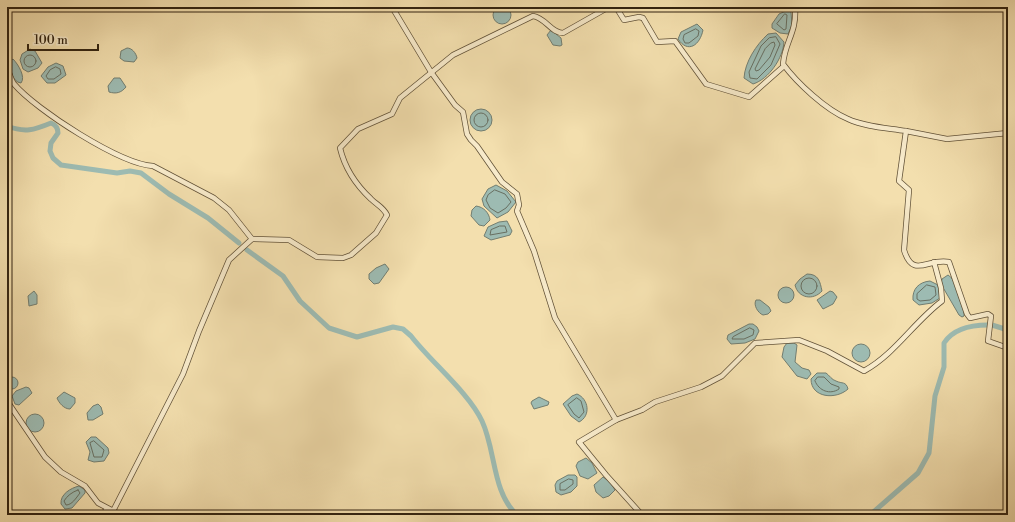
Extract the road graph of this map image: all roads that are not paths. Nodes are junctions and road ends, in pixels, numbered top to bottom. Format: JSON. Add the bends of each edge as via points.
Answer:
{"nodes":[{"id":1,"x":392,"y":7,"type":"edge"},
{"id":2,"x":609,"y":7,"type":"edge"},
{"id":3,"x":616,"y":7,"type":"edge"},
{"id":4,"x":795,"y":7,"type":"edge"},
{"id":5,"x":784,"y":66,"type":"junction"},
{"id":6,"x":7,"y":67,"type":"edge"},
{"id":7,"x":432,"y":72,"type":"junction"},
{"id":8,"x":906,"y":131,"type":"junction"},
{"id":9,"x":1008,"y":133,"type":"edge"},
{"id":10,"x":252,"y":239,"type":"junction"},
{"id":11,"x":934,"y":262,"type":"junction"},
{"id":12,"x":1008,"y":348,"type":"edge"},
{"id":13,"x":7,"y":401,"type":"edge"},
{"id":14,"x":616,"y":420,"type":"junction"},
{"id":15,"x":107,"y":509,"type":"junction"},
{"id":16,"x":113,"y":511,"type":"junction"},
{"id":17,"x":102,"y":515,"type":"edge"},
{"id":18,"x":121,"y":515,"type":"edge"},
{"id":19,"x":642,"y":515,"type":"edge"}],
"edges":[{"from":1,"to":7,"type":"street"},
{"from":2,"to":7,"type":"street","via":[[563,34],[540,17],[533,16],[453,55]]},
{"from":3,"to":5,"type":"street","via":[[624,20],[643,18],[657,42],[675,41],[706,84],[749,97]]},
{"from":4,"to":5,"type":"street","via":[[796,22],[784,54]]},
{"from":5,"to":8,"type":"street","via":[[826,105],[849,120]]},
{"from":6,"to":10,"type":"street","via":[[14,83],[59,121],[111,152],[153,166],[214,198],[229,210]]},
{"from":7,"to":10,"type":"street","via":[[400,98],[392,114],[358,129],[340,148],[347,169],[358,186],[382,207],[387,215],[376,233],[351,255],[334,259],[317,257],[289,240]]},
{"from":7,"to":14,"type":"street","via":[[455,105],[463,112],[467,134],[471,140],[502,182],[517,194],[517,211],[534,251],[555,318]]},
{"from":8,"to":9,"type":"street","via":[[947,139]]},
{"from":8,"to":11,"type":"street","via":[[899,181],[909,190],[904,250],[914,266]]},
{"from":10,"to":16,"type":"street","via":[[228,260],[183,374]]},
{"from":11,"to":12,"type":"street","via":[[949,262],[967,314],[970,318],[988,314],[991,316],[988,341]]},
{"from":11,"to":14,"type":"street","via":[[942,301],[880,362],[864,371],[827,351],[799,340],[755,344],[722,376],[701,387],[655,402]]},
{"from":13,"to":15,"type":"street","via":[[45,457],[61,472],[84,486],[98,503]]},
{"from":14,"to":19,"type":"street","via":[[579,442]]},
{"from":15,"to":16,"type":"street"},
{"from":15,"to":17,"type":"street"},
{"from":16,"to":18,"type":"street"}]}
